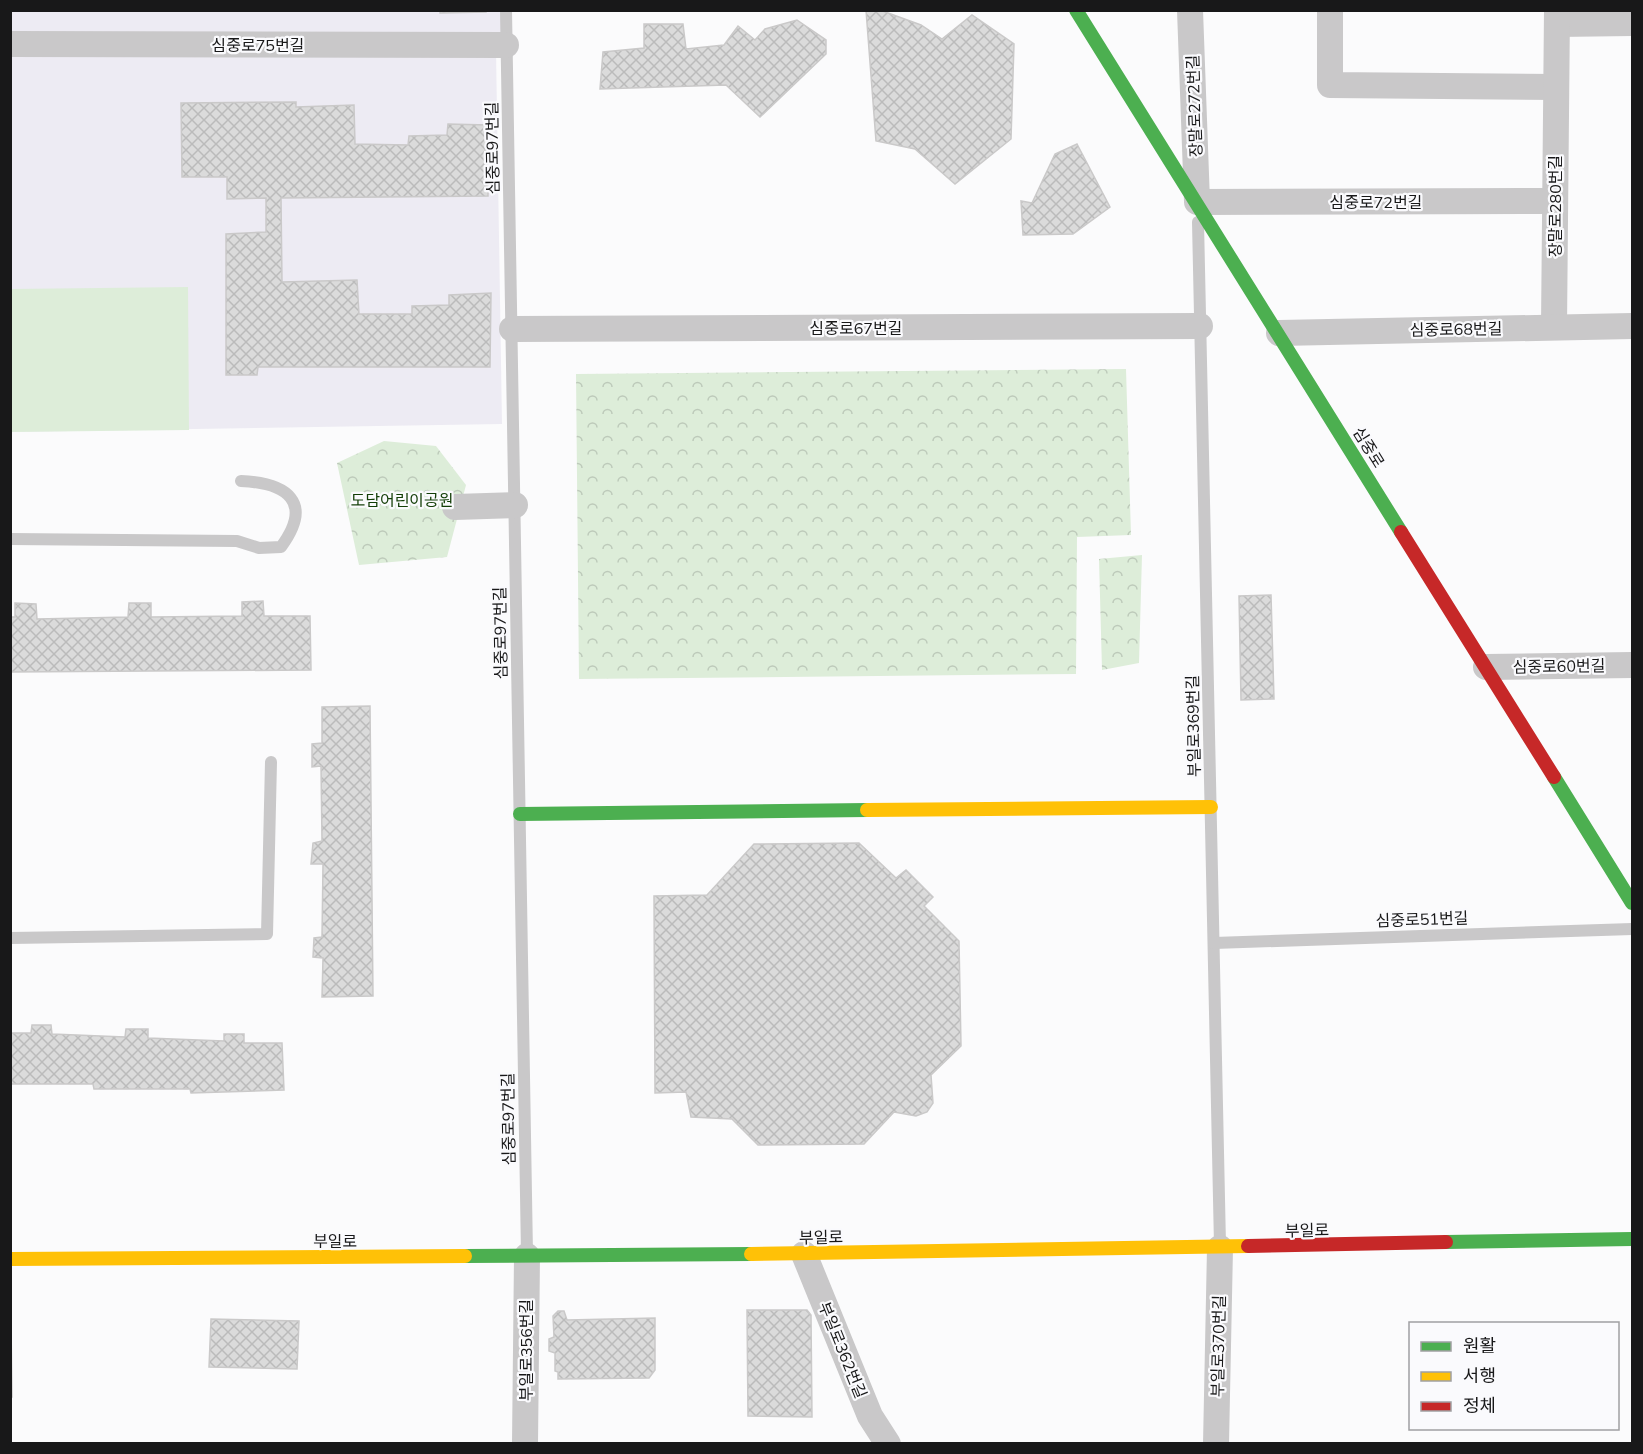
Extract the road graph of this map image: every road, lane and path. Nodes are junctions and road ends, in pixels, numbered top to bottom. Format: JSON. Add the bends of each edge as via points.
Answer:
{"nodes":[{"id":1,"x":506,"y":10,"type":"edge"},
{"id":2,"x":1077,"y":10,"type":"edge"},
{"id":3,"x":1190,"y":10,"type":"edge"},
{"id":4,"x":1330,"y":10,"type":"edge"},
{"id":5,"x":1557,"y":17,"type":"edge"},
{"id":6,"x":1631,"y":25,"type":"edge"},
{"id":7,"x":10,"y":44,"type":"edge"},
{"id":8,"x":506,"y":45,"type":"junction"},
{"id":9,"x":1556,"y":87,"type":"junction"},
{"id":10,"x":1555,"y":201,"type":"junction"},
{"id":11,"x":1197,"y":202,"type":"junction"},
{"id":12,"x":1200,"y":326,"type":"junction"},
{"id":13,"x":1554,"y":326,"type":"junction"},
{"id":14,"x":1632,"y":326,"type":"edge"},
{"id":15,"x":512,"y":329,"type":"junction"},
{"id":16,"x":1279,"y":333,"type":"junction"},
{"id":17,"x":241,"y":481,"type":"dead end"},
{"id":18,"x":514,"y":505,"type":"junction"},
{"id":19,"x":455,"y":507,"type":"dead end"},
{"id":20,"x":10,"y":539,"type":"edge"},
{"id":21,"x":1632,"y":665,"type":"edge"},
{"id":22,"x":1486,"y":667,"type":"junction"},
{"id":23,"x":271,"y":762,"type":"dead end"},
{"id":24,"x":1211,"y":807,"type":"junction"},
{"id":25,"x":520,"y":814,"type":"junction"},
{"id":26,"x":1632,"y":903,"type":"edge"},
{"id":27,"x":1632,"y":929,"type":"edge"},
{"id":28,"x":10,"y":938,"type":"edge"},
{"id":29,"x":1214,"y":943,"type":"junction"},
{"id":30,"x":1632,"y":1239,"type":"edge"},
{"id":31,"x":1220,"y":1248,"type":"junction"},
{"id":32,"x":804,"y":1254,"type":"junction"},
{"id":33,"x":527,"y":1256,"type":"junction"},
{"id":34,"x":10,"y":1259,"type":"edge"},
{"id":35,"x":525,"y":1443,"type":"edge"},
{"id":36,"x":888,"y":1443,"type":"edge"},
{"id":37,"x":1216,"y":1443,"type":"edge"}],
"edges":[{"from":1,"to":8,"type":"lane","name":"심중로97번길"},
{"from":2,"to":11,"type":"street","name":"심중로"},
{"from":3,"to":11,"type":"street","name":"장말로272번길"},
{"from":4,"to":9,"type":"street","via":[[1330,85]]},
{"from":5,"to":6,"type":"street"},
{"from":5,"to":9,"type":"street","name":"장말로280번길"},
{"from":7,"to":8,"type":"street","name":"심중로75번길"},
{"from":8,"to":15,"type":"lane","name":"심중로97번길"},
{"from":9,"to":10,"type":"street","name":"장말로280번길"},
{"from":10,"to":11,"type":"street","name":"심중로72번길"},
{"from":10,"to":13,"type":"street","name":"장말로280번길"},
{"from":11,"to":12,"type":"lane","name":"부일로369번길"},
{"from":11,"to":16,"type":"street","name":"심중로"},
{"from":12,"to":15,"type":"street","name":"심중로67번길"},
{"from":12,"to":24,"type":"lane","name":"부일로369번길"},
{"from":13,"to":14,"type":"street","name":"심중로68번길"},
{"from":13,"to":16,"type":"street","name":"심중로68번길"},
{"from":15,"to":18,"type":"lane","name":"심중로97번길"},
{"from":16,"to":22,"type":"street","name":"심중로"},
{"from":17,"to":20,"type":"lane","via":[[280,487],[293,501],[296,516],[292,532],[281,547],[259,548],[237,541]]},
{"from":18,"to":19,"type":"street"},
{"from":18,"to":25,"type":"lane","name":"심중로97번길"},
{"from":21,"to":22,"type":"street","name":"심중로60번길"},
{"from":22,"to":26,"type":"street","name":"심중로"},
{"from":23,"to":28,"type":"lane","via":[[267,934]]},
{"from":24,"to":25,"type":"street"},
{"from":24,"to":29,"type":"lane","name":"부일로369번길"},
{"from":25,"to":33,"type":"lane","name":"심중로97번길"},
{"from":27,"to":29,"type":"lane","name":"심중로51번길"},
{"from":29,"to":31,"type":"lane","name":"부일로369번길"},
{"from":30,"to":31,"type":"street","name":"부일로"},
{"from":31,"to":32,"type":"street","name":"부일로"},
{"from":31,"to":37,"type":"street","name":"부일로370번길"},
{"from":32,"to":33,"type":"street","name":"부일로"},
{"from":32,"to":36,"type":"street","name":"부일로362번길","via":[[870,1416]]},
{"from":33,"to":34,"type":"street","name":"부일로"},
{"from":33,"to":35,"type":"street","name":"부일로356번길"}]}
